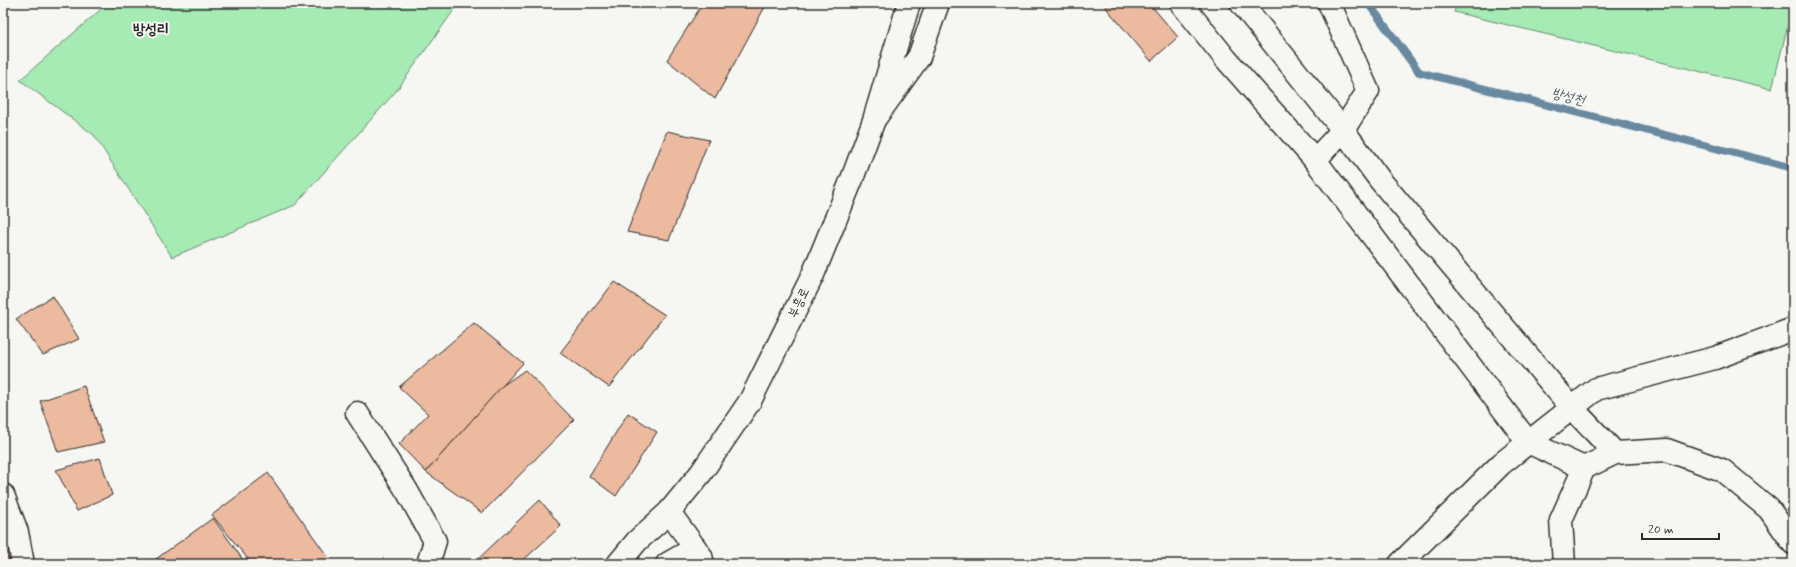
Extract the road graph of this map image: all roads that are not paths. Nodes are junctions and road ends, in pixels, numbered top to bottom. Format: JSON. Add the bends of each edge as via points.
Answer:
{"nodes":[{"id":1,"x":895,"y":3,"type":"edge"},
{"id":2,"x":909,"y":3,"type":"edge"},
{"id":3,"x":938,"y":3,"type":"edge"},
{"id":4,"x":1181,"y":3,"type":"edge"},
{"id":5,"x":1240,"y":3,"type":"edge"},
{"id":6,"x":1329,"y":3,"type":"edge"},
{"id":7,"x":900,"y":36,"type":"junction"},
{"id":8,"x":874,"y":120,"type":"junction"},
{"id":9,"x":1343,"y":130,"type":"junction"},
{"id":10,"x":1315,"y":160,"type":"junction"},
{"id":11,"x":1793,"y":329,"type":"edge"},
{"id":12,"x":1572,"y":408,"type":"junction"},
{"id":13,"x":357,"y":412,"type":"dead end"},
{"id":14,"x":1528,"y":442,"type":"junction"},
{"id":15,"x":1615,"y":453,"type":"junction"},
{"id":16,"x":1584,"y":468,"type":"junction"},
{"id":17,"x":3,"y":495,"type":"edge"},
{"id":18,"x":669,"y":512,"type":"junction"},
{"id":19,"x":1793,"y":543,"type":"edge"},
{"id":20,"x":699,"y":556,"type":"edge"},
{"id":21,"x":23,"y":564,"type":"edge"},
{"id":22,"x":428,"y":564,"type":"edge"},
{"id":23,"x":618,"y":564,"type":"edge"},
{"id":24,"x":667,"y":564,"type":"edge"},
{"id":25,"x":1400,"y":564,"type":"edge"},
{"id":26,"x":1564,"y":564,"type":"edge"}],
"edges":[{"from":1,"to":7,"type":"main road"},
{"from":2,"to":7,"type":"main road","name":"부흥로"},
{"from":3,"to":8,"type":"main road","via":[[920,57]]},
{"from":4,"to":10,"type":"main road","via":[[1226,59]]},
{"from":5,"to":9,"type":"main road"},
{"from":6,"to":9,"type":"main road","via":[[1368,91]]},
{"from":7,"to":8,"type":"main road","name":"부흥로"},
{"from":8,"to":18,"type":"main road","name":"부흥로","via":[[812,277],[750,401],[700,473]]},
{"from":9,"to":10,"type":"main road"},
{"from":9,"to":12,"type":"main road","via":[[1380,180]]},
{"from":10,"to":14,"type":"main road"},
{"from":11,"to":12,"type":"main road","via":[[1715,358],[1596,389]]},
{"from":12,"to":14,"type":"main road"},
{"from":12,"to":15,"type":"main road"},
{"from":13,"to":22,"type":"main road","via":[[435,541]]},
{"from":14,"to":16,"type":"main road"},
{"from":14,"to":25,"type":"main road","via":[[1501,464]]},
{"from":15,"to":16,"type":"main road"},
{"from":15,"to":19,"type":"main road","via":[[1667,450],[1722,470],[1769,509]]},
{"from":16,"to":26,"type":"main road","via":[[1561,520]]},
{"from":17,"to":21,"type":"main road","via":[[17,532]]},
{"from":18,"to":20,"type":"main road"},
{"from":18,"to":23,"type":"main road","name":"부흥로","via":[[637,541]]},
{"from":20,"to":24,"type":"main road"}]}
